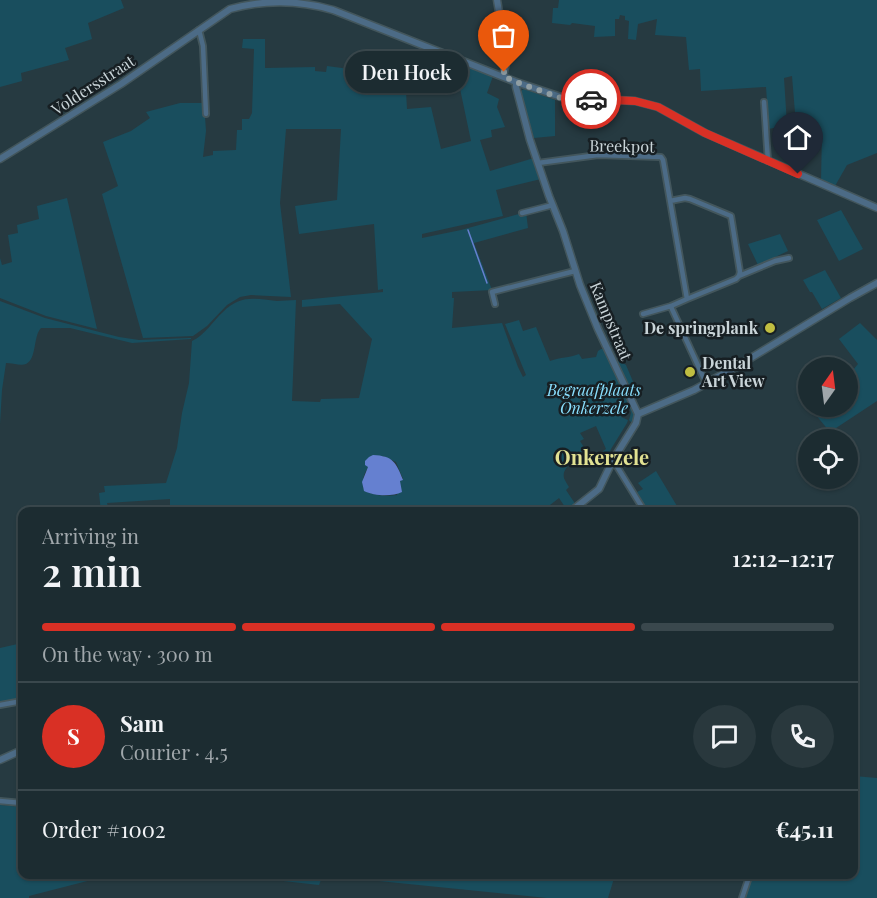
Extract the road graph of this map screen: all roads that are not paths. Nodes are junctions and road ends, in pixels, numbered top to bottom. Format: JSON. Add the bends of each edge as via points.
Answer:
{"nodes":[{"id":1,"x":497,"y":0,"type":"edge"},
{"id":2,"x":199,"y":30,"type":"junction"},
{"id":3,"x":503,"y":76,"type":"junction"},
{"id":4,"x":516,"y":82,"type":"junction"},
{"id":5,"x":764,"y":102,"type":"dead end"},
{"id":6,"x":206,"y":114,"type":"dead end"},
{"id":7,"x":0,"y":159,"type":"edge"},
{"id":8,"x":768,"y":161,"type":"junction"},
{"id":9,"x":538,"y":163,"type":"junction"},
{"id":10,"x":670,"y":201,"type":"junction"},
{"id":11,"x":553,"y":204,"type":"junction"},
{"id":12,"x":877,"y":208,"type":"edge"},
{"id":13,"x":522,"y":213,"type":"dead end"},
{"id":14,"x":789,"y":258,"type":"dead end"},
{"id":15,"x":575,"y":271,"type":"junction"},
{"id":16,"x":739,"y":276,"type":"junction"},
{"id":17,"x":877,"y":283,"type":"edge"},
{"id":18,"x":687,"y":299,"type":"junction"},
{"id":19,"x":495,"y":304,"type":"dead end"},
{"id":20,"x":671,"y":306,"type":"junction"},
{"id":21,"x":643,"y":314,"type":"dead end"},
{"id":22,"x":706,"y":383,"type":"junction"},
{"id":23,"x":638,"y":414,"type":"junction"},
{"id":24,"x":613,"y":460,"type":"junction"},
{"id":25,"x":577,"y":507,"type":"edge"},
{"id":26,"x":642,"y":507,"type":"edge"},
{"id":27,"x":18,"y":702,"type":"edge"},
{"id":28,"x":0,"y":705,"type":"edge"},
{"id":29,"x":18,"y":752,"type":"edge"},
{"id":30,"x":0,"y":760,"type":"edge"},
{"id":31,"x":0,"y":801,"type":"edge"},
{"id":32,"x":18,"y":803,"type":"edge"},
{"id":33,"x":748,"y":879,"type":"edge"},
{"id":34,"x":742,"y":898,"type":"edge"}],
"edges":[{"from":1,"to":3,"type":"street","via":[[507,59]]},
{"from":2,"to":3,"type":"street","name":"Voldersstraat","via":[[241,4],[284,0],[306,3]]},
{"from":2,"to":6,"type":"street"},
{"from":2,"to":7,"type":"street","name":"Voldersstraat"},
{"from":3,"to":4,"type":"street","name":"Voldersstraat"},
{"from":4,"to":8,"type":"street","name":"Voldersstraat","via":[[561,98],[652,105]]},
{"from":4,"to":9,"type":"street","name":"Kampstraat"},
{"from":5,"to":8,"type":"street"},
{"from":8,"to":12,"type":"street","name":"Voldersstraat"},
{"from":9,"to":10,"type":"street","name":"Breekpot","via":[[598,155],[661,157]]},
{"from":9,"to":11,"type":"street","name":"Kampstraat"},
{"from":10,"to":16,"type":"street","via":[[690,199],[731,216]]},
{"from":10,"to":18,"type":"street","name":"Breekpot"},
{"from":11,"to":13,"type":"street"},
{"from":11,"to":15,"type":"street","name":"Kampstraat"},
{"from":14,"to":16,"type":"street"},
{"from":15,"to":19,"type":"street","name":"Kampstraat","via":[[492,291]]},
{"from":15,"to":23,"type":"street","name":"Kampstraat"},
{"from":16,"to":18,"type":"street"},
{"from":17,"to":22,"type":"street"},
{"from":18,"to":20,"type":"street"},
{"from":20,"to":21,"type":"street"},
{"from":20,"to":22,"type":"street"},
{"from":22,"to":23,"type":"street"},
{"from":23,"to":24,"type":"street"},
{"from":24,"to":25,"type":"street","via":[[599,489]]},
{"from":24,"to":26,"type":"street"},
{"from":27,"to":28,"type":"street"},
{"from":29,"to":30,"type":"street"},
{"from":31,"to":32,"type":"street"},
{"from":33,"to":34,"type":"street"}]}
